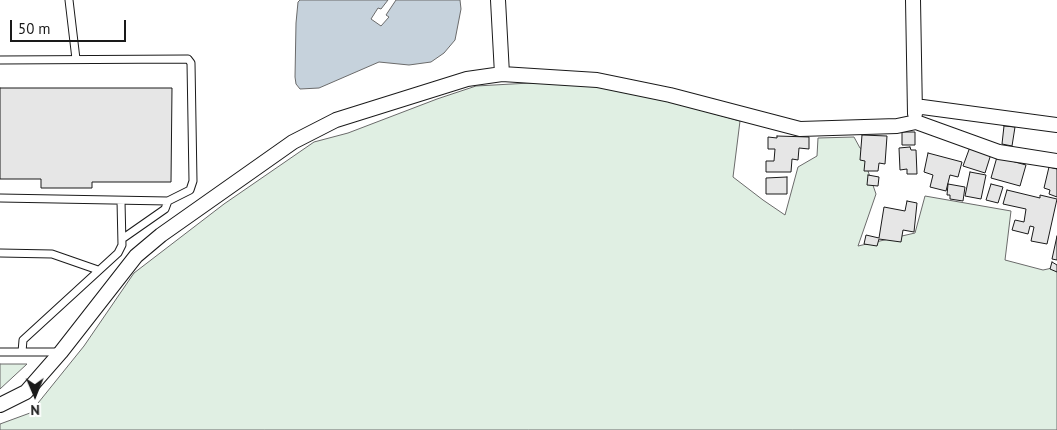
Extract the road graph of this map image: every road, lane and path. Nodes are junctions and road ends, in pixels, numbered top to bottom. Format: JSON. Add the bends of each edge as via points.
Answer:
{"nodes":[{"id":1,"x":69,"y":0,"type":"edge"},
{"id":2,"x":498,"y":0,"type":"edge"},
{"id":3,"x":914,"y":0,"type":"edge"},
{"id":4,"x":76,"y":59,"type":"junction"},
{"id":5,"x":0,"y":60,"type":"edge"},
{"id":6,"x":502,"y":74,"type":"junction"},
{"id":7,"x":915,"y":106,"type":"junction"},
{"id":8,"x":916,"y":122,"type":"junction"},
{"id":9,"x":1057,"y":125,"type":"edge"},
{"id":10,"x":1057,"y":161,"type":"edge"},
{"id":11,"x":0,"y":198,"type":"edge"},
{"id":12,"x":121,"y":201,"type":"junction"},
{"id":13,"x":168,"y":201,"type":"junction"},
{"id":14,"x":122,"y":239,"type":"junction"},
{"id":15,"x":0,"y":253,"type":"edge"},
{"id":16,"x":98,"y":270,"type":"junction"},
{"id":17,"x":0,"y":352,"type":"edge"},
{"id":18,"x":22,"y":352,"type":"junction"},
{"id":19,"x":61,"y":352,"type":"junction"},
{"id":20,"x":0,"y":405,"type":"edge"}],
"edges":[{"from":1,"to":4,"type":"lane"},
{"from":2,"to":6,"type":"street"},
{"from":3,"to":7,"type":"street"},
{"from":4,"to":5,"type":"lane"},
{"from":4,"to":13,"type":"lane","via":[[188,59],[191,64],[193,181],[190,190]]},
{"from":6,"to":8,"type":"street","via":[[597,80],[635,87],[800,129],[897,126]]},
{"from":6,"to":19,"type":"street","via":[[467,79],[424,91],[336,120],[293,142],[136,256]]},
{"from":7,"to":8,"type":"street"},
{"from":7,"to":9,"type":"street"},
{"from":8,"to":10,"type":"street","via":[[999,152]]},
{"from":11,"to":12,"type":"lane"},
{"from":12,"to":13,"type":"lane"},
{"from":12,"to":14,"type":"lane"},
{"from":13,"to":14,"type":"lane","via":[[164,209]]},
{"from":14,"to":16,"type":"lane","via":[[118,253]]},
{"from":15,"to":16,"type":"lane","via":[[52,254]]},
{"from":16,"to":18,"type":"lane","via":[[23,340]]},
{"from":17,"to":18,"type":"lane"},
{"from":18,"to":19,"type":"lane"},
{"from":19,"to":20,"type":"street","via":[[26,392]]}]}
